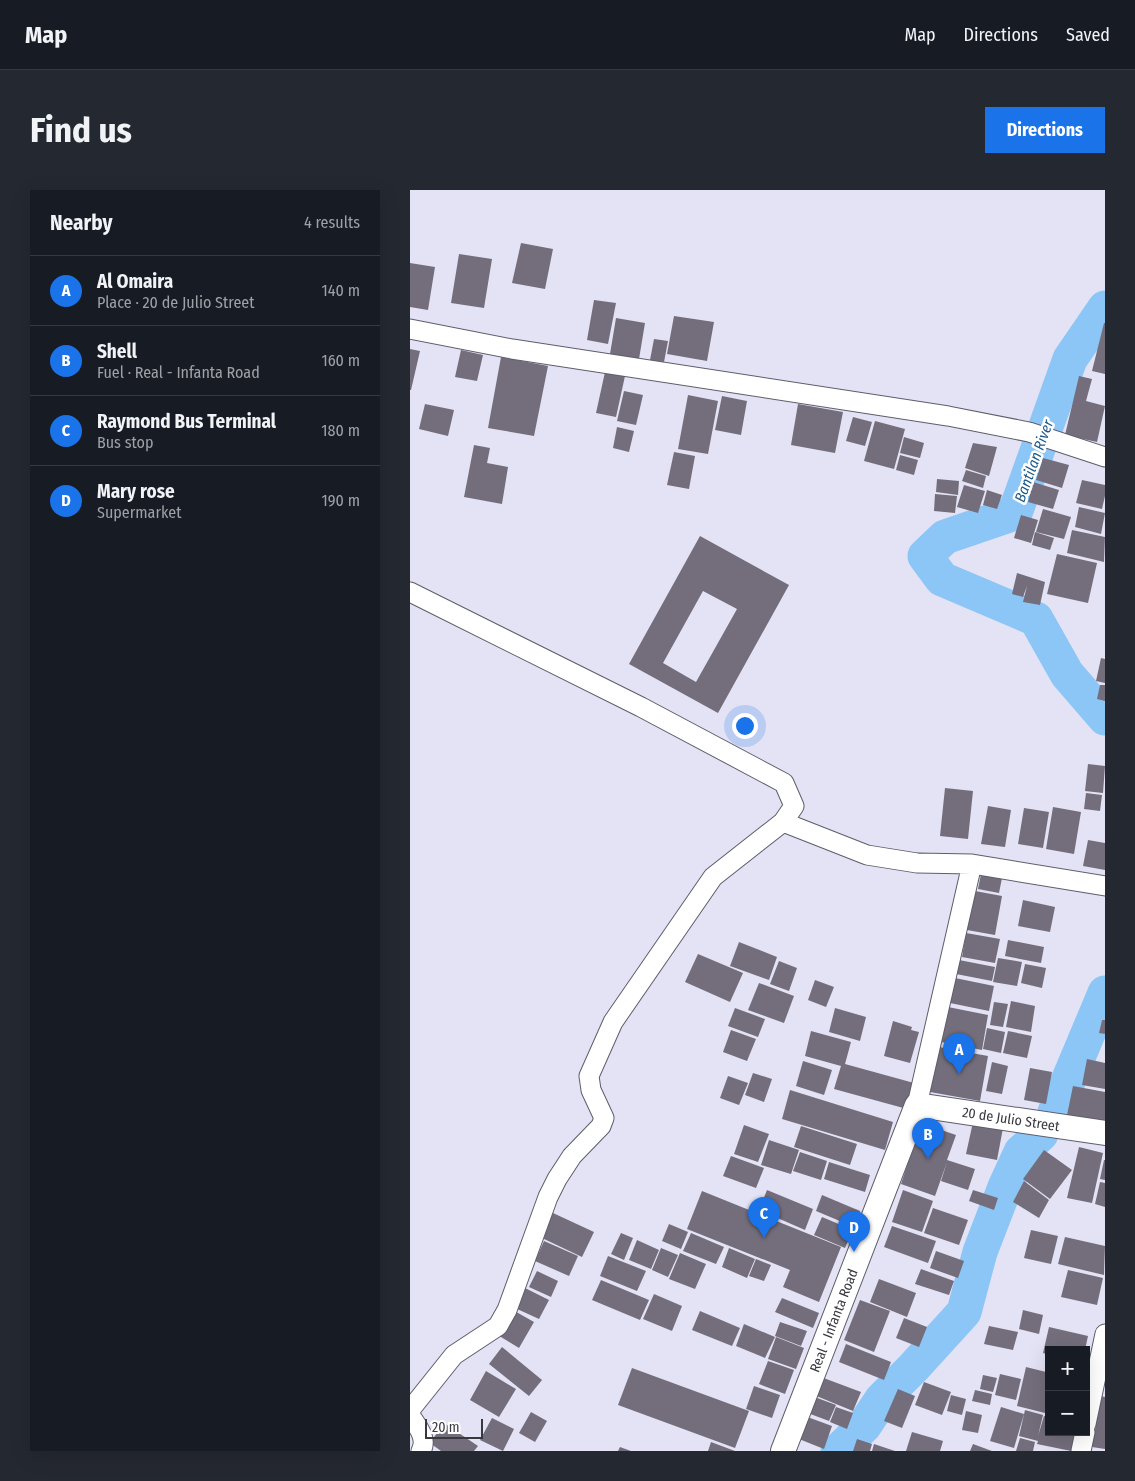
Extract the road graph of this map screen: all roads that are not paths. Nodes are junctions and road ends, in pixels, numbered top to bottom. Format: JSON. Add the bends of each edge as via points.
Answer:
{"nodes":[{"id":1,"x":410,"y":330,"type":"edge"},
{"id":2,"x":1105,"y":457,"type":"edge"},
{"id":3,"x":410,"y":592,"type":"edge"},
{"id":4,"x":783,"y":822,"type":"junction"},
{"id":5,"x":972,"y":864,"type":"junction"},
{"id":6,"x":1105,"y":886,"type":"edge"},
{"id":7,"x":917,"y":1105,"type":"junction"},
{"id":8,"x":1105,"y":1133,"type":"edge"},
{"id":9,"x":1105,"y":1334,"type":"edge"},
{"id":10,"x":1100,"y":1386,"type":"edge"},
{"id":11,"x":410,"y":1410,"type":"edge"},
{"id":12,"x":1090,"y":1413,"type":"edge"},
{"id":13,"x":410,"y":1415,"type":"edge"},
{"id":14,"x":1084,"y":1436,"type":"edge"},
{"id":15,"x":421,"y":1451,"type":"edge"},
{"id":16,"x":782,"y":1451,"type":"edge"},
{"id":17,"x":1081,"y":1451,"type":"edge"}],
"edges":[{"from":1,"to":2,"type":"street","via":[[512,349],[948,416],[1029,432]]},
{"from":3,"to":4,"type":"street","via":[[641,707],[784,783],[794,806]]},
{"from":4,"to":5,"type":"street","via":[[867,855],[918,863]]},
{"from":4,"to":11,"type":"street","via":[[713,877],[613,1022],[590,1076],[591,1090],[604,1118],[602,1126],[572,1156],[557,1179],[508,1310],[498,1326],[454,1355]]},
{"from":5,"to":6,"type":"street"},
{"from":5,"to":7,"type":"street"},
{"from":7,"to":8,"type":"main road","name":"20 de Julio Street"},
{"from":7,"to":16,"type":"main road","name":"Real - Infanta Road"},
{"from":9,"to":10,"type":"street"},
{"from":10,"to":12,"type":"street"},
{"from":13,"to":15,"type":"street","via":[[421,1430],[424,1445]]},
{"from":14,"to":17,"type":"street"}]}
